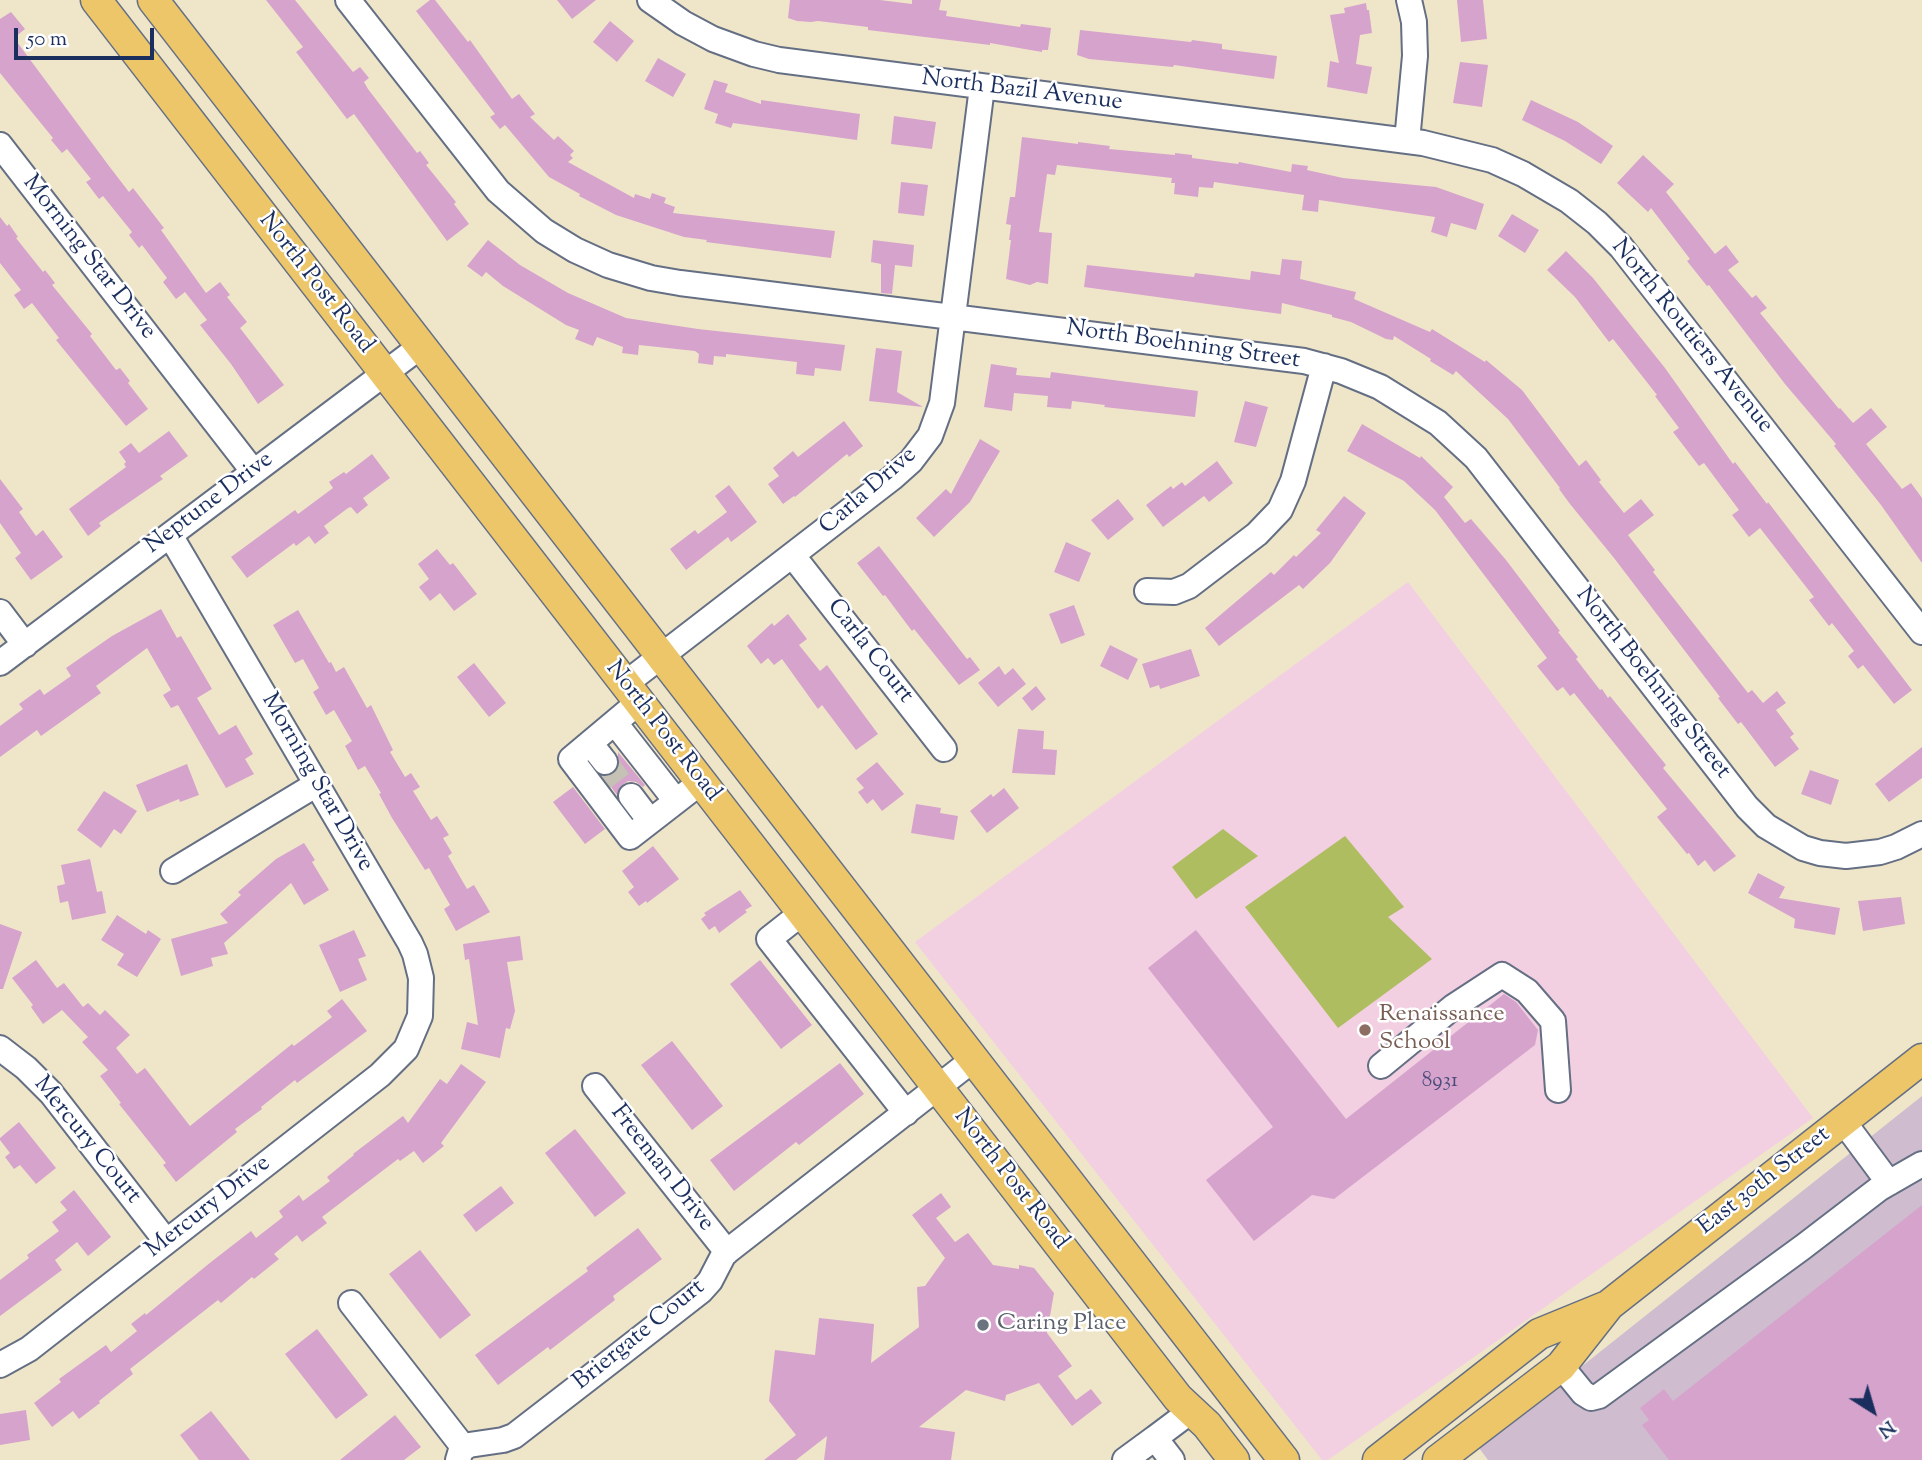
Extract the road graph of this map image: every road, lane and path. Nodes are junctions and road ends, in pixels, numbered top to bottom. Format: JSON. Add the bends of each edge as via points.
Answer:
{"nodes":[{"id":1,"x":96,"y":0,"type":"edge"},
{"id":2,"x":153,"y":0,"type":"edge"},
{"id":3,"x":348,"y":0,"type":"edge"},
{"id":4,"x":650,"y":0,"type":"edge"},
{"id":5,"x":1409,"y":0,"type":"edge"},
{"id":6,"x":982,"y":87,"type":"junction"},
{"id":7,"x":1407,"y":141,"type":"junction"},
{"id":8,"x":0,"y":145,"type":"edge"},
{"id":9,"x":952,"y":316,"type":"junction"},
{"id":10,"x":421,"y":346,"type":"junction"},
{"id":11,"x":1324,"y":366,"type":"junction"},
{"id":12,"x":385,"y":373,"type":"junction"},
{"id":13,"x":253,"y":471,"type":"junction"},
{"id":14,"x":170,"y":535,"type":"junction"},
{"id":15,"x":793,"y":555,"type":"junction"},
{"id":16,"x":1147,"y":591,"type":"dead end"},
{"id":17,"x":0,"y":612,"type":"edge"},
{"id":18,"x":1922,"y":632,"type":"edge"},
{"id":19,"x":25,"y":645,"type":"junction"},
{"id":20,"x":662,"y":656,"type":"junction"},
{"id":21,"x":0,"y":663,"type":"edge"},
{"id":22,"x":632,"y":693,"type":"junction"},
{"id":23,"x":615,"y":723,"type":"junction"},
{"id":24,"x":590,"y":743,"type":"junction"},
{"id":25,"x":944,"y":749,"type":"dead end"},
{"id":26,"x":605,"y":762,"type":"tunnel mouth"},
{"id":27,"x":701,"y":782,"type":"junction"},
{"id":28,"x":317,"y":784,"type":"junction"},
{"id":29,"x":631,"y":796,"type":"tunnel mouth"},
{"id":30,"x":676,"y":801,"type":"junction"},
{"id":31,"x":650,"y":821,"type":"junction"},
{"id":32,"x":1922,"y":834,"type":"edge"},
{"id":33,"x":173,"y":871,"type":"dead end"},
{"id":34,"x":802,"y":913,"type":"junction"},
{"id":35,"x":410,"y":1041,"type":"joint"},
{"id":36,"x":0,"y":1048,"type":"edge"},
{"id":37,"x":974,"y":1059,"type":"junction"},
{"id":38,"x":1922,"y":1059,"type":"edge"},
{"id":39,"x":1381,"y":1066,"type":"dead end"},
{"id":40,"x":595,"y":1086,"type":"dead end"},
{"id":41,"x":938,"y":1088,"type":"junction"},
{"id":42,"x":1558,"y":1090,"type":"dead end"},
{"id":43,"x":906,"y":1113,"type":"junction"},
{"id":44,"x":1843,"y":1121,"type":"junction"},
{"id":45,"x":1922,"y":1164,"type":"edge"},
{"id":46,"x":1889,"y":1183,"type":"junction"},
{"id":47,"x":166,"y":1241,"type":"junction"},
{"id":48,"x":727,"y":1252,"type":"junction"},
{"id":49,"x":351,"y":1303,"type":"dead end"},
{"id":50,"x":1609,"y":1305,"type":"junction"},
{"id":51,"x":0,"y":1365,"type":"edge"},
{"id":52,"x":1561,"y":1366,"type":"junction"},
{"id":53,"x":1191,"y":1410,"type":"junction"},
{"id":54,"x":1155,"y":1438,"type":"junction"},
{"id":55,"x":461,"y":1454,"type":"edge"},
{"id":56,"x":1453,"y":1456,"type":"edge"},
{"id":57,"x":1125,"y":1460,"type":"edge"},
{"id":58,"x":1172,"y":1460,"type":"edge"},
{"id":59,"x":1234,"y":1460,"type":"edge"},
{"id":60,"x":1284,"y":1460,"type":"edge"},
{"id":61,"x":1378,"y":1460,"type":"edge"}],
"edges":[{"from":1,"to":12,"type":"main road","name":"North Post Road"},
{"from":2,"to":10,"type":"main road","name":"North Post Road"},
{"from":3,"to":9,"type":"street","name":"North Boehning Street","via":[[498,191],[530,221],[575,250],[658,280]]},
{"from":4,"to":6,"type":"street","name":"North Bazil Avenue","via":[[697,31],[754,54]]},
{"from":5,"to":7,"type":"street","via":[[1415,48]]},
{"from":6,"to":7,"type":"street","name":"North Bazil Avenue"},
{"from":6,"to":9,"type":"street","name":"Carla Drive"},
{"from":7,"to":18,"type":"street","name":"North Routiers Avenue","via":[[1507,166],[1547,186],[1609,234]]},
{"from":8,"to":13,"type":"street","name":"Morning Star Drive"},
{"from":9,"to":11,"type":"street","name":"North Boehning Street"},
{"from":9,"to":15,"type":"street","name":"Carla Drive","via":[[942,403],[930,436],[892,478]]},
{"from":10,"to":12,"type":"street","name":"Neptune Drive"},
{"from":10,"to":20,"type":"main road","name":"North Post Road"},
{"from":11,"to":16,"type":"street","via":[[1293,481],[1270,523],[1189,586],[1174,592]]},
{"from":11,"to":32,"type":"street","name":"North Boehning Street","via":[[1403,400],[1464,446],[1747,807],[1773,831],[1803,848],[1846,856],[1888,850]]},
{"from":12,"to":13,"type":"street","name":"Neptune Drive"},
{"from":12,"to":22,"type":"main road","name":"North Post Road"},
{"from":13,"to":14,"type":"street","name":"Neptune Drive"},
{"from":14,"to":19,"type":"street","name":"Neptune Drive"},
{"from":14,"to":28,"type":"street","name":"Morning Star Drive"},
{"from":15,"to":20,"type":"street","name":"Carla Drive"},
{"from":15,"to":25,"type":"street","name":"Carla Court"},
{"from":17,"to":19,"type":"street"},
{"from":19,"to":21,"type":"street","name":"Neptune Drive"},
{"from":20,"to":22,"type":"street","name":"Carla Drive"},
{"from":20,"to":37,"type":"main road","name":"North Post Road"},
{"from":22,"to":23,"type":"street","name":"Carla Drive"},
{"from":22,"to":27,"type":"main road","name":"North Post Road"},
{"from":23,"to":24,"type":"street","name":"Carla Drive"},
{"from":23,"to":30,"type":"street"},
{"from":24,"to":26,"type":"street"},
{"from":24,"to":31,"type":"street","via":[[571,759],[630,837]]},
{"from":27,"to":30,"type":"street"},
{"from":27,"to":34,"type":"main road","name":"North Post Road"},
{"from":28,"to":33,"type":"street"},
{"from":28,"to":35,"type":"street","name":"Morning Star Drive","via":[[415,954],[421,1006]]},
{"from":29,"to":31,"type":"street"},
{"from":30,"to":31,"type":"street"},
{"from":34,"to":41,"type":"main road","name":"North Post Road"},
{"from":34,"to":43,"type":"street","via":[[769,939]]},
{"from":35,"to":47,"type":"street","name":"Mercury Drive","via":[[380,1075]]},
{"from":36,"to":47,"type":"street","name":"Mercury Court","via":[[51,1093]]},
{"from":37,"to":41,"type":"street","name":"Briergate Court"},
{"from":37,"to":60,"type":"main road","name":"North Post Road"},
{"from":38,"to":44,"type":"main road","name":"East 30th Street"},
{"from":39,"to":42,"type":"street","via":[[1453,1007],[1502,975],[1527,991],[1553,1021]]},
{"from":40,"to":48,"type":"street","name":"Freeman Drive"},
{"from":41,"to":43,"type":"street","name":"Briergate Court"},
{"from":41,"to":53,"type":"main road","name":"North Post Road"},
{"from":43,"to":48,"type":"street","name":"Briergate Court"},
{"from":44,"to":46,"type":"street"},
{"from":44,"to":50,"type":"main road","name":"East 30th Street"},
{"from":45,"to":46,"type":"street"},
{"from":46,"to":52,"type":"street","via":[[1599,1396],[1583,1393]]},
{"from":47,"to":51,"type":"street","name":"Mercury Drive","via":[[22,1354]]},
{"from":48,"to":55,"type":"street","name":"Briergate Court","via":[[701,1291],[514,1436],[475,1443]]},
{"from":49,"to":55,"type":"street"},
{"from":50,"to":52,"type":"main road","name":"East 30th Street"},
{"from":50,"to":61,"type":"main road","name":"East 30th Street","via":[[1539,1334]]},
{"from":52,"to":56,"type":"main road","name":"East 30th Street"},
{"from":53,"to":54,"type":"street"},
{"from":53,"to":59,"type":"main road","name":"North Post Road"},
{"from":54,"to":57,"type":"street"},
{"from":54,"to":58,"type":"street"}]}
